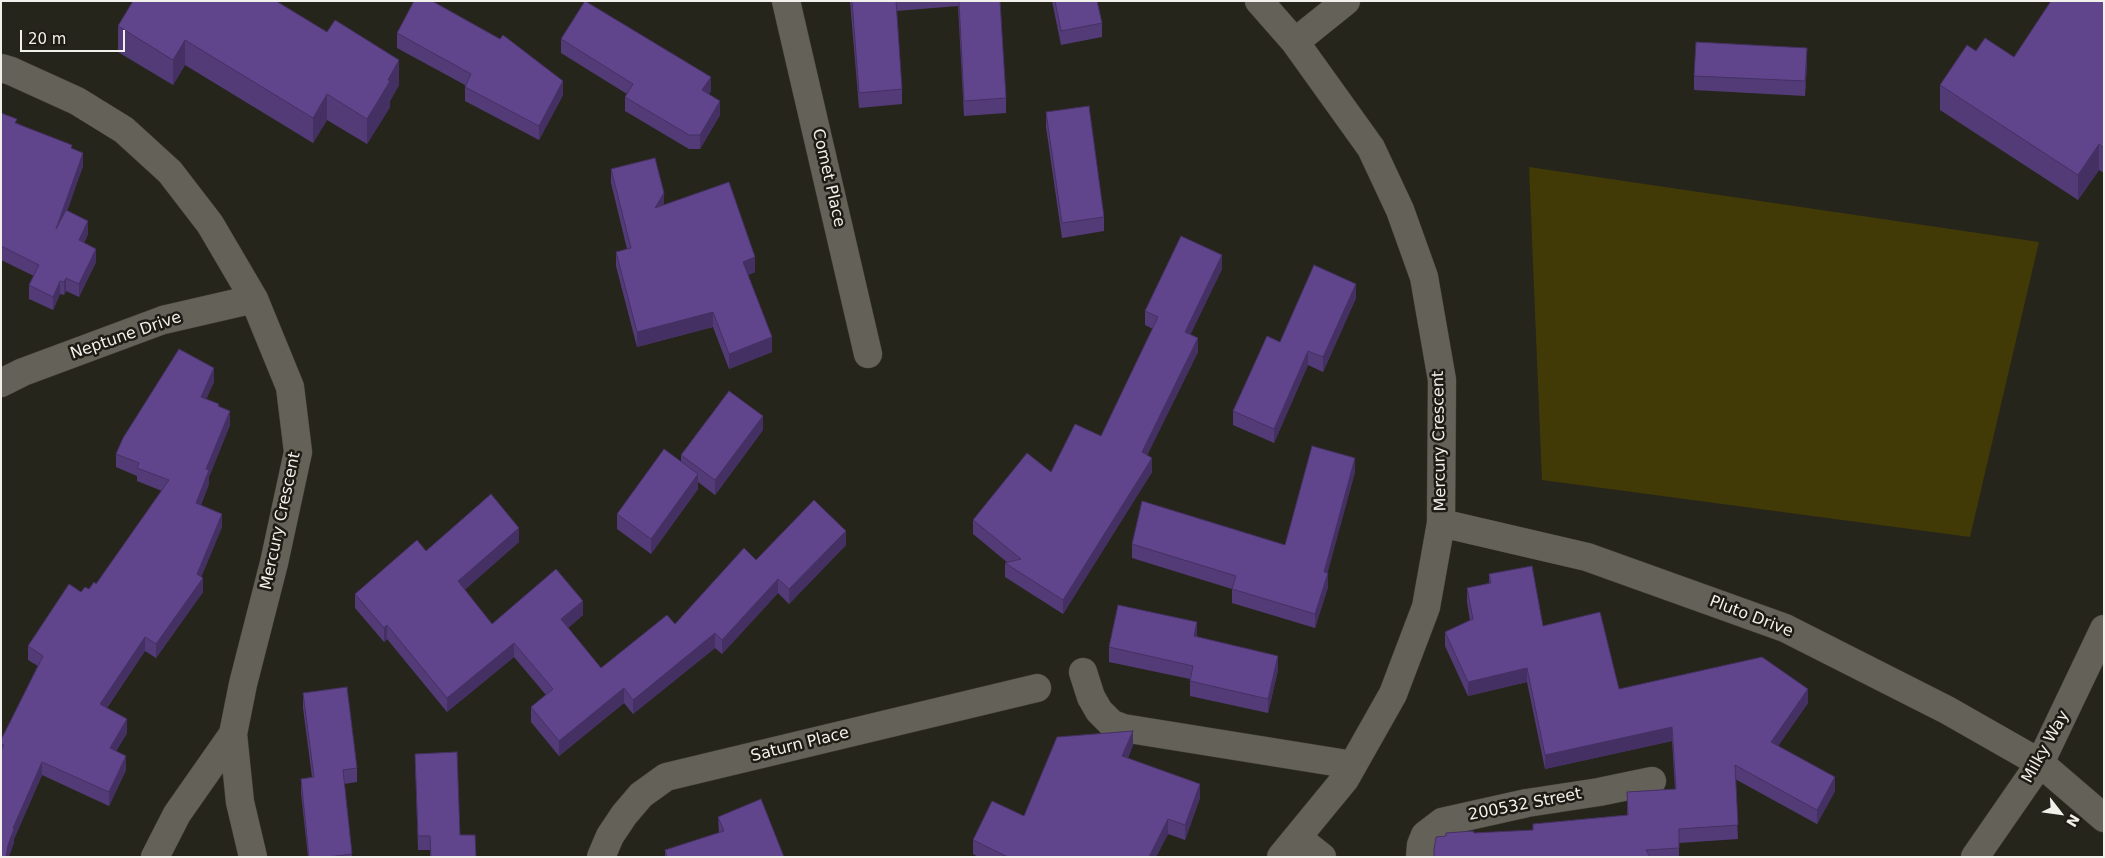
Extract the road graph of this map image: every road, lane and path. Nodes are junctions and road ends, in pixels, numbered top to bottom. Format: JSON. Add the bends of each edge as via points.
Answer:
{"nodes":[{"id":1,"x":786,"y":1,"type":"edge"},
{"id":2,"x":1259,"y":1,"type":"edge"},
{"id":3,"x":1346,"y":1,"type":"edge"},
{"id":4,"x":1295,"y":42,"type":"junction"},
{"id":5,"x":1,"y":68,"type":"edge"},
{"id":6,"x":254,"y":299,"type":"junction"},
{"id":7,"x":868,"y":354,"type":"dead end"},
{"id":8,"x":1,"y":383,"type":"edge"},
{"id":9,"x":1441,"y":523,"type":"junction"},
{"id":10,"x":2104,"y":629,"type":"edge"},
{"id":11,"x":1084,"y":672,"type":"dead end"},
{"id":12,"x":1037,"y":688,"type":"dead end"},
{"id":13,"x":233,"y":734,"type":"junction"},
{"id":14,"x":2040,"y":763,"type":"junction"},
{"id":15,"x":1353,"y":765,"type":"junction"},
{"id":16,"x":1652,"y":781,"type":"dead end"},
{"id":17,"x":2104,"y":818,"type":"edge"},
{"id":18,"x":1289,"y":847,"type":"edge"},
{"id":19,"x":155,"y":857,"type":"edge"},
{"id":20,"x":253,"y":857,"type":"edge"},
{"id":21,"x":602,"y":857,"type":"edge"},
{"id":22,"x":1322,"y":857,"type":"edge"},
{"id":23,"x":1420,"y":857,"type":"edge"},
{"id":24,"x":1974,"y":857,"type":"edge"}],
"edges":[{"from":1,"to":7,"type":"street","name":"Comet Place"},
{"from":2,"to":4,"type":"street","name":"Mercury Crescent"},
{"from":3,"to":4,"type":"street"},
{"from":4,"to":9,"type":"street","name":"Mercury Crescent","via":[[1371,148],[1400,210],[1424,277],[1442,380]]},
{"from":5,"to":6,"type":"street","name":"Mercury Crescent","via":[[77,101],[124,130],[170,172],[210,224]]},
{"from":6,"to":8,"type":"street","name":"Neptune Drive","via":[[163,320]]},
{"from":6,"to":13,"type":"street","name":"Mercury Crescent","via":[[290,387],[298,452]]},
{"from":9,"to":14,"type":"street","name":"Pluto Drive","via":[[1587,556],[1785,628],[1947,710]]},
{"from":9,"to":15,"type":"street","name":"Mercury Crescent","via":[[1426,607],[1393,694]]},
{"from":10,"to":14,"type":"street","name":"Milky Way"},
{"from":11,"to":15,"type":"street","via":[[1099,711],[1112,724],[1123,728]]},
{"from":12,"to":21,"type":"street","name":"Saturn Place","via":[[666,777],[641,795],[624,815],[610,836]]},
{"from":13,"to":19,"type":"street","via":[[177,814]]},
{"from":13,"to":20,"type":"street","name":"Mercury Crescent","via":[[240,802]]},
{"from":14,"to":17,"type":"street","name":"Pluto Drive"},
{"from":14,"to":24,"type":"street","name":"Milky Way"},
{"from":15,"to":18,"type":"street","name":"Mercury Crescent"},
{"from":16,"to":23,"type":"street","name":"200532 Street","via":[[1442,822],[1425,835]]},
{"from":18,"to":22,"type":"street"}]}
